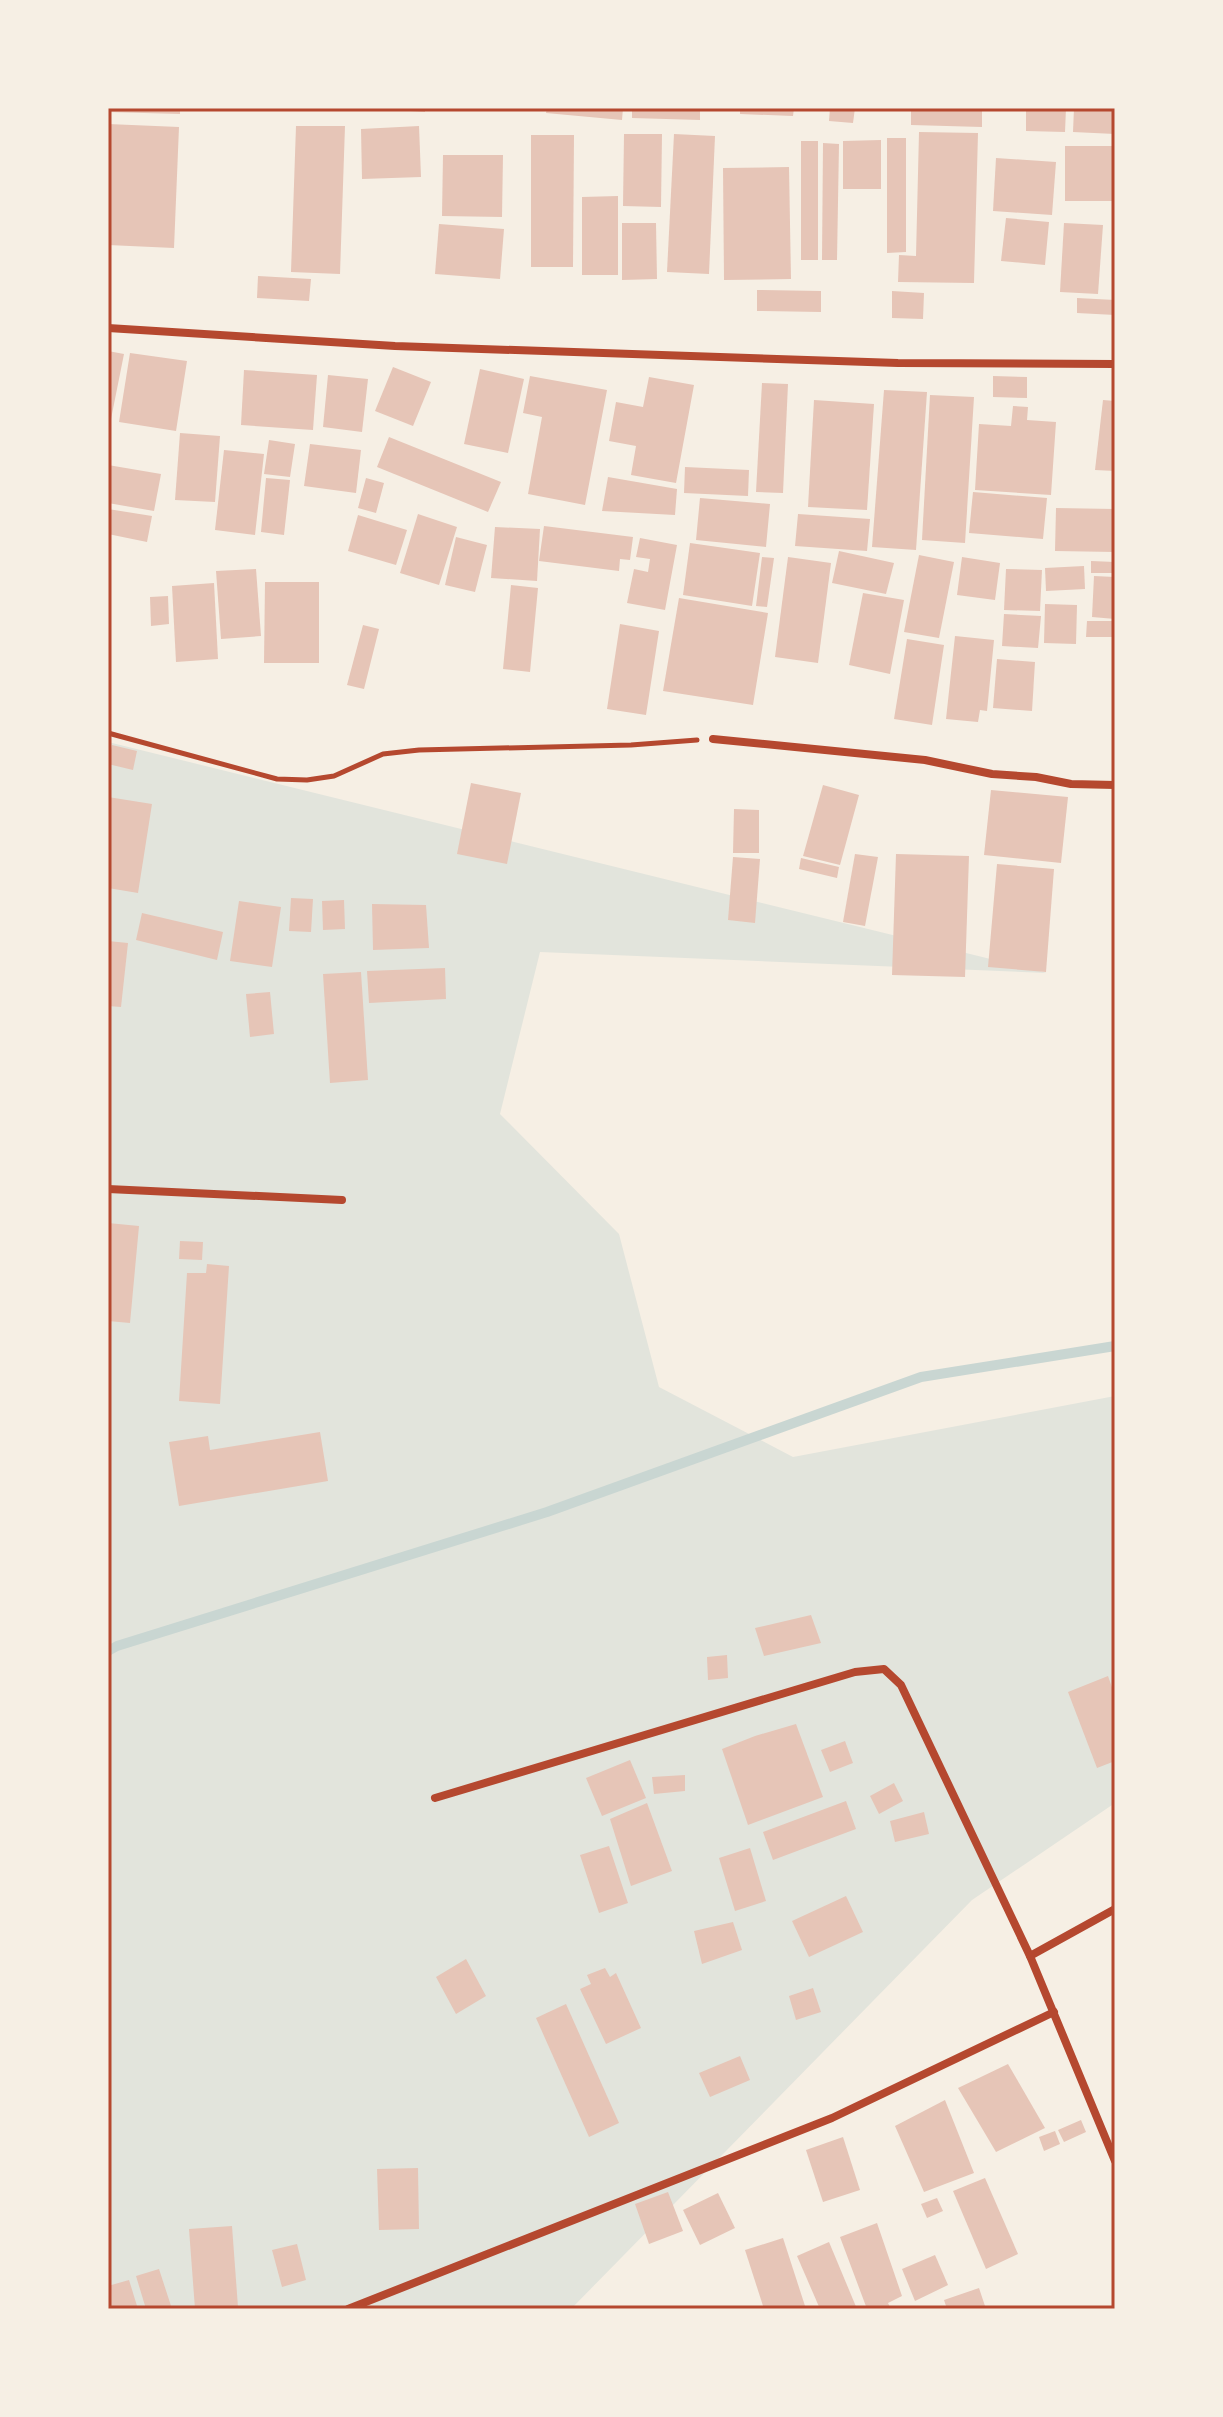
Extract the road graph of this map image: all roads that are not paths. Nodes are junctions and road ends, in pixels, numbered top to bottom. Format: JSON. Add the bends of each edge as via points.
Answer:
{"nodes":[{"id":1,"x":108,"y":328,"type":"edge"},
{"id":2,"x":1115,"y":364,"type":"edge"},
{"id":3,"x":713,"y":739,"type":"road end"},
{"id":4,"x":1115,"y":785,"type":"edge"},
{"id":5,"x":108,"y":1189,"type":"edge"},
{"id":6,"x":342,"y":1200,"type":"dead end"},
{"id":7,"x":435,"y":1798,"type":"dead end"},
{"id":8,"x":1115,"y":1909,"type":"edge"},
{"id":9,"x":1030,"y":1956,"type":"junction"},
{"id":10,"x":1054,"y":2012,"type":"junction"},
{"id":11,"x":1115,"y":2161,"type":"edge"},
{"id":12,"x":348,"y":2309,"type":"edge"}],
"edges":[{"from":1,"to":2,"type":"street","via":[[442,347],[898,363]]},
{"from":3,"to":4,"type":"street","via":[[925,760],[1071,784]]},
{"from":5,"to":6,"type":"street"},
{"from":7,"to":9,"type":"street","via":[[855,1672],[884,1669],[901,1685]]},
{"from":8,"to":9,"type":"street"},
{"from":9,"to":10,"type":"street"},
{"from":10,"to":11,"type":"street"},
{"from":10,"to":12,"type":"street","via":[[832,2118]]}]}
